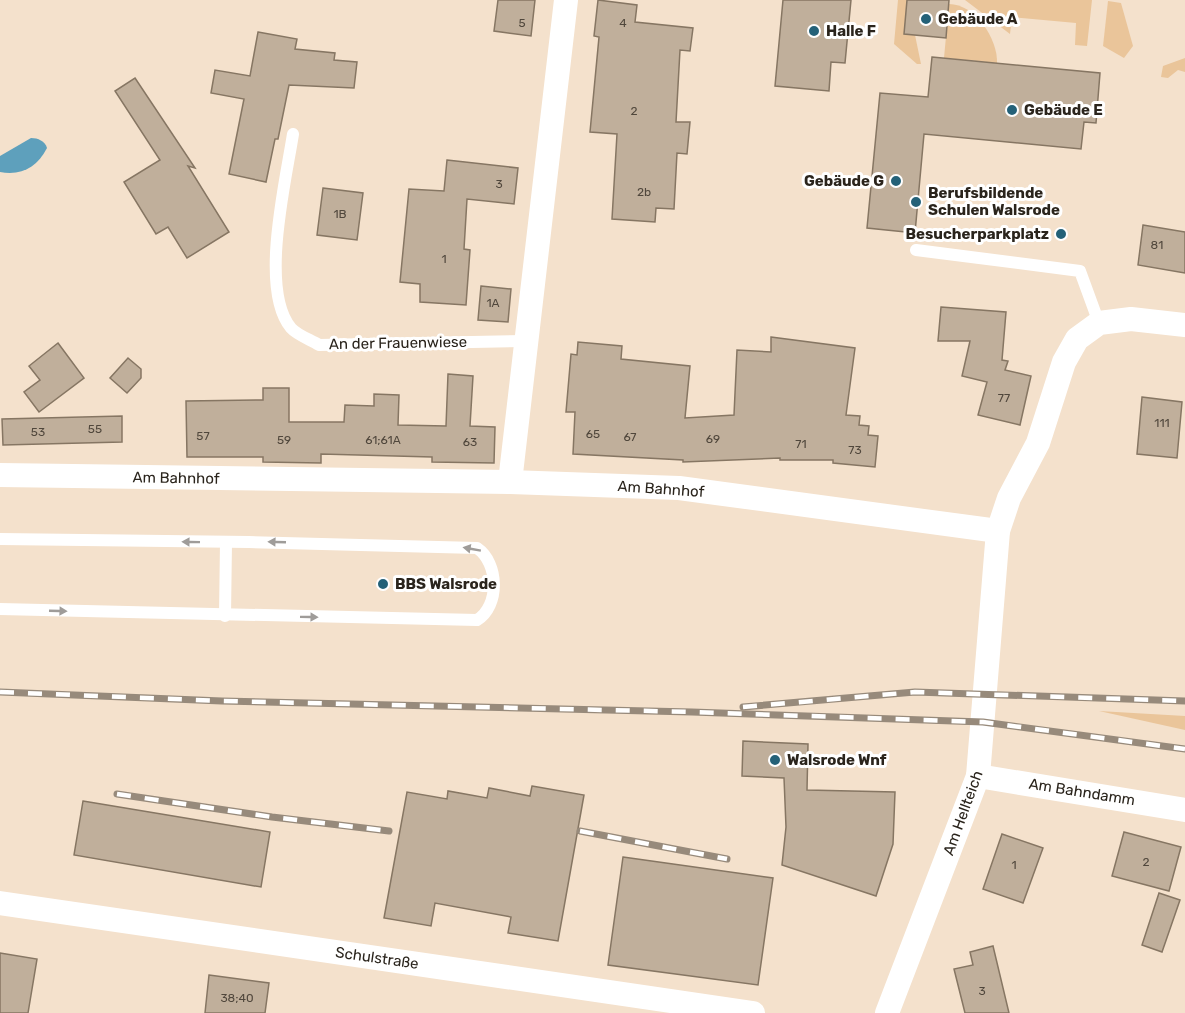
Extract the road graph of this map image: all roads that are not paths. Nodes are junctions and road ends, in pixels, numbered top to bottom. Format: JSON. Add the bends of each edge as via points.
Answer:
{"nodes":[{"id":1,"x":566,"y":0,"type":"edge"},
{"id":2,"x":293,"y":134,"type":"dead end"},
{"id":3,"x":916,"y":250,"type":"dead end"},
{"id":4,"x":1099,"y":323,"type":"junction"},
{"id":5,"x":1185,"y":325,"type":"edge"},
{"id":6,"x":527,"y":341,"type":"junction"},
{"id":7,"x":0,"y":476,"type":"edge"},
{"id":8,"x":510,"y":482,"type":"junction"},
{"id":9,"x":998,"y":531,"type":"junction"},
{"id":10,"x":0,"y":539,"type":"edge"},
{"id":11,"x":226,"y":542,"type":"junction"},
{"id":12,"x":0,"y":609,"type":"edge"},
{"id":13,"x":225,"y":616,"type":"junction"},
{"id":14,"x":978,"y":776,"type":"junction"},
{"id":15,"x":1185,"y":810,"type":"edge"},
{"id":16,"x":0,"y":903,"type":"edge"},
{"id":17,"x":610,"y":1003,"type":"edge"},
{"id":18,"x":753,"y":1013,"type":"edge"},
{"id":19,"x":888,"y":1013,"type":"edge"}],
"edges":[{"from":1,"to":6,"type":"street"},
{"from":2,"to":6,"type":"lane","name":"An der Frauenwiese","via":[[274,268],[278,298],[291,328],[318,345]]},
{"from":3,"to":4,"type":"lane","via":[[1080,271]]},
{"from":4,"to":5,"type":"street","via":[[1131,319]]},
{"from":4,"to":9,"type":"street","via":[[1077,339],[1064,362],[1038,443]]},
{"from":6,"to":8,"type":"street"},
{"from":7,"to":8,"type":"street","name":"Am Bahnhof"},
{"from":8,"to":9,"type":"street","name":"Am Bahnhof","via":[[679,488]]},
{"from":9,"to":14,"type":"street","name":"Am Hellteich"},
{"from":11,"to":10,"type":"lane","one_way":true},
{"from":11,"to":13,"type":"lane"},
{"from":13,"to":11,"type":"lane","one_way":true,"via":[[477,620],[492,605],[493,587],[492,565],[477,548]]},
{"from":12,"to":13,"type":"lane","one_way":true},
{"from":14,"to":15,"type":"street","name":"Am Bahndamm"},
{"from":14,"to":19,"type":"street","name":"Am Hellteich"},
{"from":16,"to":17,"type":"street","name":"Schulstraße"},
{"from":17,"to":18,"type":"street","name":"Schulstraße"}]}
